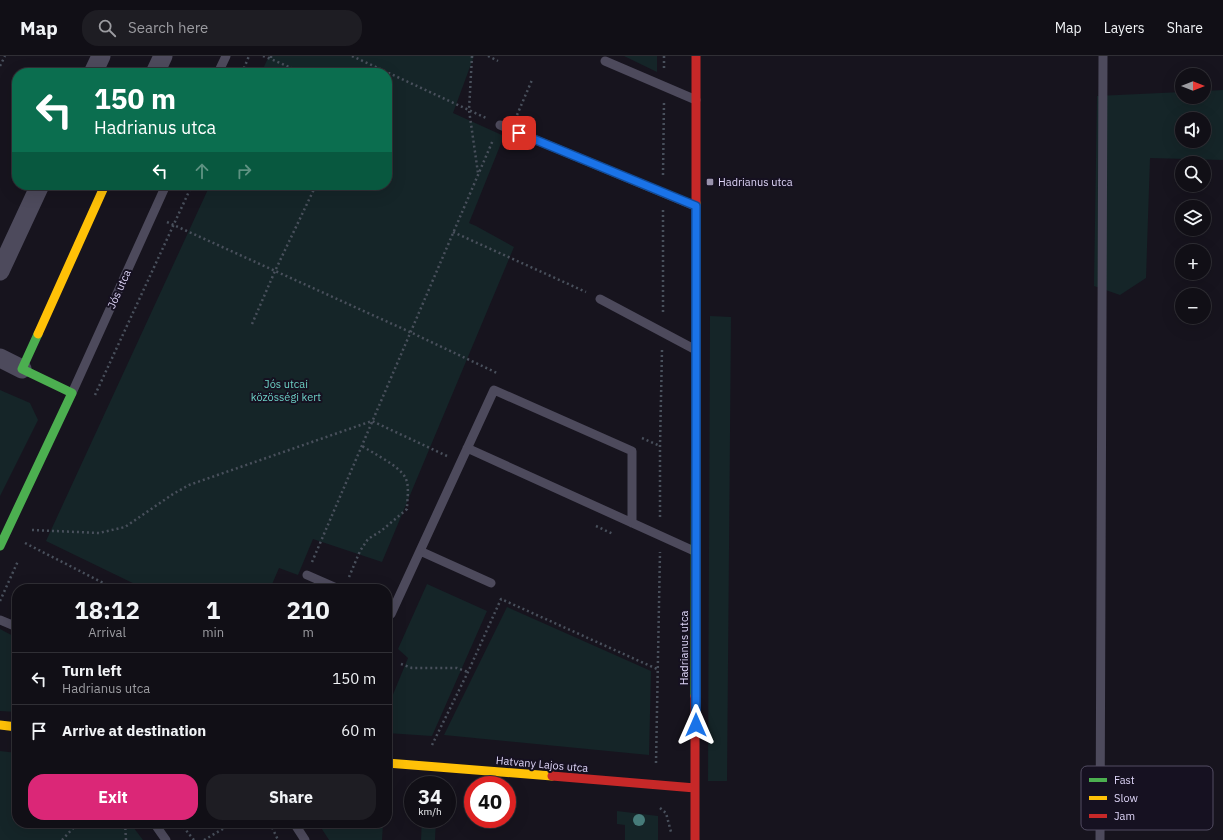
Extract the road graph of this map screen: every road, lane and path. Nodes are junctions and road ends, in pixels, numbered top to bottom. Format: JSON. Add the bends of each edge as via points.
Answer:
{"nodes":[{"id":1,"x":5,"y":56,"type":"edge"},
{"id":2,"x":101,"y":56,"type":"edge"},
{"id":3,"x":163,"y":56,"type":"edge"},
{"id":4,"x":226,"y":56,"type":"edge"},
{"id":5,"x":249,"y":56,"type":"edge"},
{"id":6,"x":263,"y":56,"type":"edge"},
{"id":7,"x":352,"y":56,"type":"edge"},
{"id":8,"x":472,"y":56,"type":"edge"},
{"id":9,"x":488,"y":56,"type":"edge"},
{"id":10,"x":664,"y":56,"type":"edge"},
{"id":11,"x":696,"y":56,"type":"edge"},
{"id":12,"x":1103,"y":56,"type":"edge"},
{"id":13,"x":271,"y":57,"type":"edge"},
{"id":14,"x":498,"y":61,"type":"dead end"},
{"id":15,"x":605,"y":61,"type":"dead end"},
{"id":16,"x":0,"y":66,"type":"edge"},
{"id":17,"x":95,"y":68,"type":"edge"},
{"id":18,"x":157,"y":68,"type":"edge"},
{"id":19,"x":220,"y":68,"type":"edge"},
{"id":20,"x":244,"y":68,"type":"edge"},
{"id":21,"x":292,"y":68,"type":"edge"},
{"id":22,"x":378,"y":68,"type":"edge"},
{"id":23,"x":392,"y":74,"type":"edge"},
{"id":24,"x":532,"y":80,"type":"dead end"},
{"id":25,"x":664,"y":87,"type":"junction"},
{"id":26,"x":696,"y":100,"type":"junction"},
{"id":27,"x":469,"y":110,"type":"junction"},
{"id":28,"x":500,"y":125,"type":"junction"},
{"id":29,"x":511,"y":130,"type":"junction"},
{"id":30,"x":478,"y":174,"type":"junction"},
{"id":31,"x":38,"y":190,"type":"edge"},
{"id":32,"x":103,"y":190,"type":"edge"},
{"id":33,"x":164,"y":190,"type":"edge"},
{"id":34,"x":190,"y":190,"type":"edge"},
{"id":35,"x":314,"y":190,"type":"edge"},
{"id":36,"x":663,"y":193,"type":"junction"},
{"id":37,"x":696,"y":206,"type":"junction"},
{"id":38,"x":151,"y":216,"type":"junction"},
{"id":39,"x":174,"y":226,"type":"junction"},
{"id":40,"x":453,"y":232,"type":"junction"},
{"id":41,"x":0,"y":271,"type":"edge"},
{"id":42,"x":276,"y":271,"type":"junction"},
{"id":43,"x":600,"y":299,"type":"joint"},
{"id":44,"x":252,"y":324,"type":"dead end"},
{"id":45,"x":410,"y":332,"type":"junction"},
{"id":46,"x":663,"y":332,"type":"junction"},
{"id":47,"x":696,"y":350,"type":"junction"},
{"id":48,"x":0,"y":358,"type":"edge"},
{"id":49,"x":22,"y":369,"type":"junction"},
{"id":50,"x":501,"y":375,"type":"dead end"},
{"id":51,"x":72,"y":393,"type":"junction"},
{"id":52,"x":93,"y":400,"type":"dead end"},
{"id":53,"x":372,"y":421,"type":"junction"},
{"id":54,"x":362,"y":446,"type":"junction"},
{"id":55,"x":467,"y":448,"type":"junction"},
{"id":56,"x":36,"y":522,"type":"dead end"},
{"id":57,"x":632,"y":524,"type":"junction"},
{"id":58,"x":33,"y":530,"type":"junction"},
{"id":59,"x":2,"y":536,"type":"edge"},
{"id":60,"x":660,"y":536,"type":"junction"},
{"id":61,"x":26,"y":544,"type":"junction"},
{"id":62,"x":420,"y":551,"type":"junction"},
{"id":63,"x":696,"y":552,"type":"junction"},
{"id":64,"x":19,"y":558,"type":"dead end"},
{"id":65,"x":307,"y":575,"type":"joint"},
{"id":66,"x":491,"y":583,"type":"dead end"},
{"id":67,"x":106,"y":584,"type":"edge"},
{"id":68,"x":336,"y":584,"type":"edge"},
{"id":69,"x":344,"y":584,"type":"edge"},
{"id":70,"x":0,"y":601,"type":"edge"},
{"id":71,"x":392,"y":612,"type":"edge"},
{"id":72,"x":0,"y":620,"type":"edge"},
{"id":73,"x":12,"y":625,"type":"edge"},
{"id":74,"x":401,"y":664,"type":"dead end"},
{"id":75,"x":657,"y":669,"type":"junction"},
{"id":76,"x":468,"y":672,"type":"junction"},
{"id":77,"x":0,"y":725,"type":"edge"},
{"id":78,"x":12,"y":726,"type":"edge"},
{"id":79,"x":392,"y":763,"type":"edge"},
{"id":80,"x":422,"y":766,"type":"junction"},
{"id":81,"x":1100,"y":766,"type":"edge"},
{"id":82,"x":655,"y":785,"type":"junction"},
{"id":83,"x":695,"y":788,"type":"junction"},
{"id":84,"x":73,"y":828,"type":"edge"},
{"id":85,"x":125,"y":828,"type":"edge"},
{"id":86,"x":184,"y":828,"type":"edge"},
{"id":87,"x":225,"y":828,"type":"edge"},
{"id":88,"x":272,"y":828,"type":"edge"},
{"id":89,"x":297,"y":828,"type":"edge"},
{"id":90,"x":1100,"y":830,"type":"edge"},
{"id":91,"x":62,"y":840,"type":"edge"},
{"id":92,"x":126,"y":840,"type":"edge"},
{"id":93,"x":194,"y":840,"type":"edge"},
{"id":94,"x":204,"y":840,"type":"edge"},
{"id":95,"x":278,"y":840,"type":"edge"},
{"id":96,"x":305,"y":840,"type":"edge"},
{"id":97,"x":695,"y":840,"type":"edge"},
{"id":98,"x":1100,"y":840,"type":"edge"}],
"edges":[{"from":1,"to":16,"type":"path"},
{"from":2,"to":17,"type":"street"},
{"from":3,"to":18,"type":"street"},
{"from":4,"to":19,"type":"lane"},
{"from":5,"to":20,"type":"path"},
{"from":6,"to":13,"type":"path"},
{"from":7,"to":22,"type":"path"},
{"from":8,"to":27,"type":"path"},
{"from":9,"to":14,"type":"path"},
{"from":10,"to":25,"type":"path"},
{"from":11,"to":26,"type":"street","name":"Hadrianus utca"},
{"from":12,"to":81,"type":"lane"},
{"from":13,"to":21,"type":"path"},
{"from":15,"to":25,"type":"lane"},
{"from":23,"to":27,"type":"path"},
{"from":24,"to":29,"type":"path"},
{"from":25,"to":26,"type":"lane"},
{"from":25,"to":36,"type":"path"},
{"from":26,"to":37,"type":"street","name":"Hadrianus utca"},
{"from":27,"to":28,"type":"path"},
{"from":27,"to":30,"type":"path"},
{"from":28,"to":29,"type":"lane"},
{"from":28,"to":30,"type":"path"},
{"from":29,"to":36,"type":"lane"},
{"from":30,"to":40,"type":"path"},
{"from":31,"to":41,"type":"street"},
{"from":32,"to":49,"type":"street"},
{"from":33,"to":38,"type":"lane","name":"Jós utca"},
{"from":34,"to":39,"type":"path"},
{"from":35,"to":42,"type":"path"},
{"from":36,"to":37,"type":"lane"},
{"from":36,"to":46,"type":"path"},
{"from":37,"to":47,"type":"street","name":"Hadrianus utca"},
{"from":38,"to":39,"type":"path"},
{"from":38,"to":51,"type":"lane","name":"Jós utca"},
{"from":39,"to":42,"type":"path"},
{"from":39,"to":52,"type":"path"},
{"from":40,"to":43,"type":"path"},
{"from":40,"to":45,"type":"path"},
{"from":42,"to":44,"type":"path"},
{"from":42,"to":45,"type":"path"},
{"from":43,"to":46,"type":"lane"},
{"from":45,"to":50,"type":"path"},
{"from":45,"to":53,"type":"path"},
{"from":46,"to":47,"type":"lane"},
{"from":46,"to":60,"type":"path"},
{"from":47,"to":63,"type":"street","name":"Hadrianus utca"},
{"from":48,"to":49,"type":"street"},
{"from":49,"to":51,"type":"street"},
{"from":51,"to":59,"type":"street","name":"Jós utca"},
{"from":53,"to":54,"type":"path"},
{"from":53,"to":58,"type":"path","via":[[189,485],[125,527],[98,533]]},
{"from":54,"to":65,"type":"path"},
{"from":54,"to":69,"type":"path","via":[[392,464],[405,477],[408,490],[407,509],[368,539]]},
{"from":55,"to":57,"type":"lane"},
{"from":55,"to":57,"type":"lane","via":[[494,390],[632,451]]},
{"from":55,"to":62,"type":"lane"},
{"from":56,"to":58,"type":"path"},
{"from":57,"to":60,"type":"lane"},
{"from":58,"to":59,"type":"path"},
{"from":58,"to":61,"type":"path"},
{"from":59,"to":61,"type":"path"},
{"from":60,"to":63,"type":"lane"},
{"from":60,"to":75,"type":"path"},
{"from":61,"to":67,"type":"path"},
{"from":62,"to":66,"type":"lane"},
{"from":62,"to":71,"type":"lane"},
{"from":63,"to":83,"type":"street","name":"Hadrianus utca"},
{"from":64,"to":70,"type":"path"},
{"from":65,"to":68,"type":"lane"},
{"from":72,"to":73,"type":"lane"},
{"from":74,"to":76,"type":"path","via":[[412,668],[457,668]]},
{"from":75,"to":76,"type":"path","via":[[500,599]]},
{"from":75,"to":82,"type":"path"},
{"from":76,"to":80,"type":"path"},
{"from":77,"to":78,"type":"street"},
{"from":79,"to":80,"type":"street","name":"Hatvany Lajos utca"},
{"from":80,"to":82,"type":"street","name":"Hatvany Lajos utca"},
{"from":82,"to":83,"type":"street","name":"Hatvany Lajos utca"},
{"from":83,"to":97,"type":"street","name":"Hadrianus utca"},
{"from":84,"to":91,"type":"path"},
{"from":85,"to":92,"type":"path"},
{"from":86,"to":93,"type":"path"},
{"from":87,"to":94,"type":"path"},
{"from":88,"to":95,"type":"path"},
{"from":89,"to":96,"type":"lane"},
{"from":90,"to":98,"type":"lane"}]}
